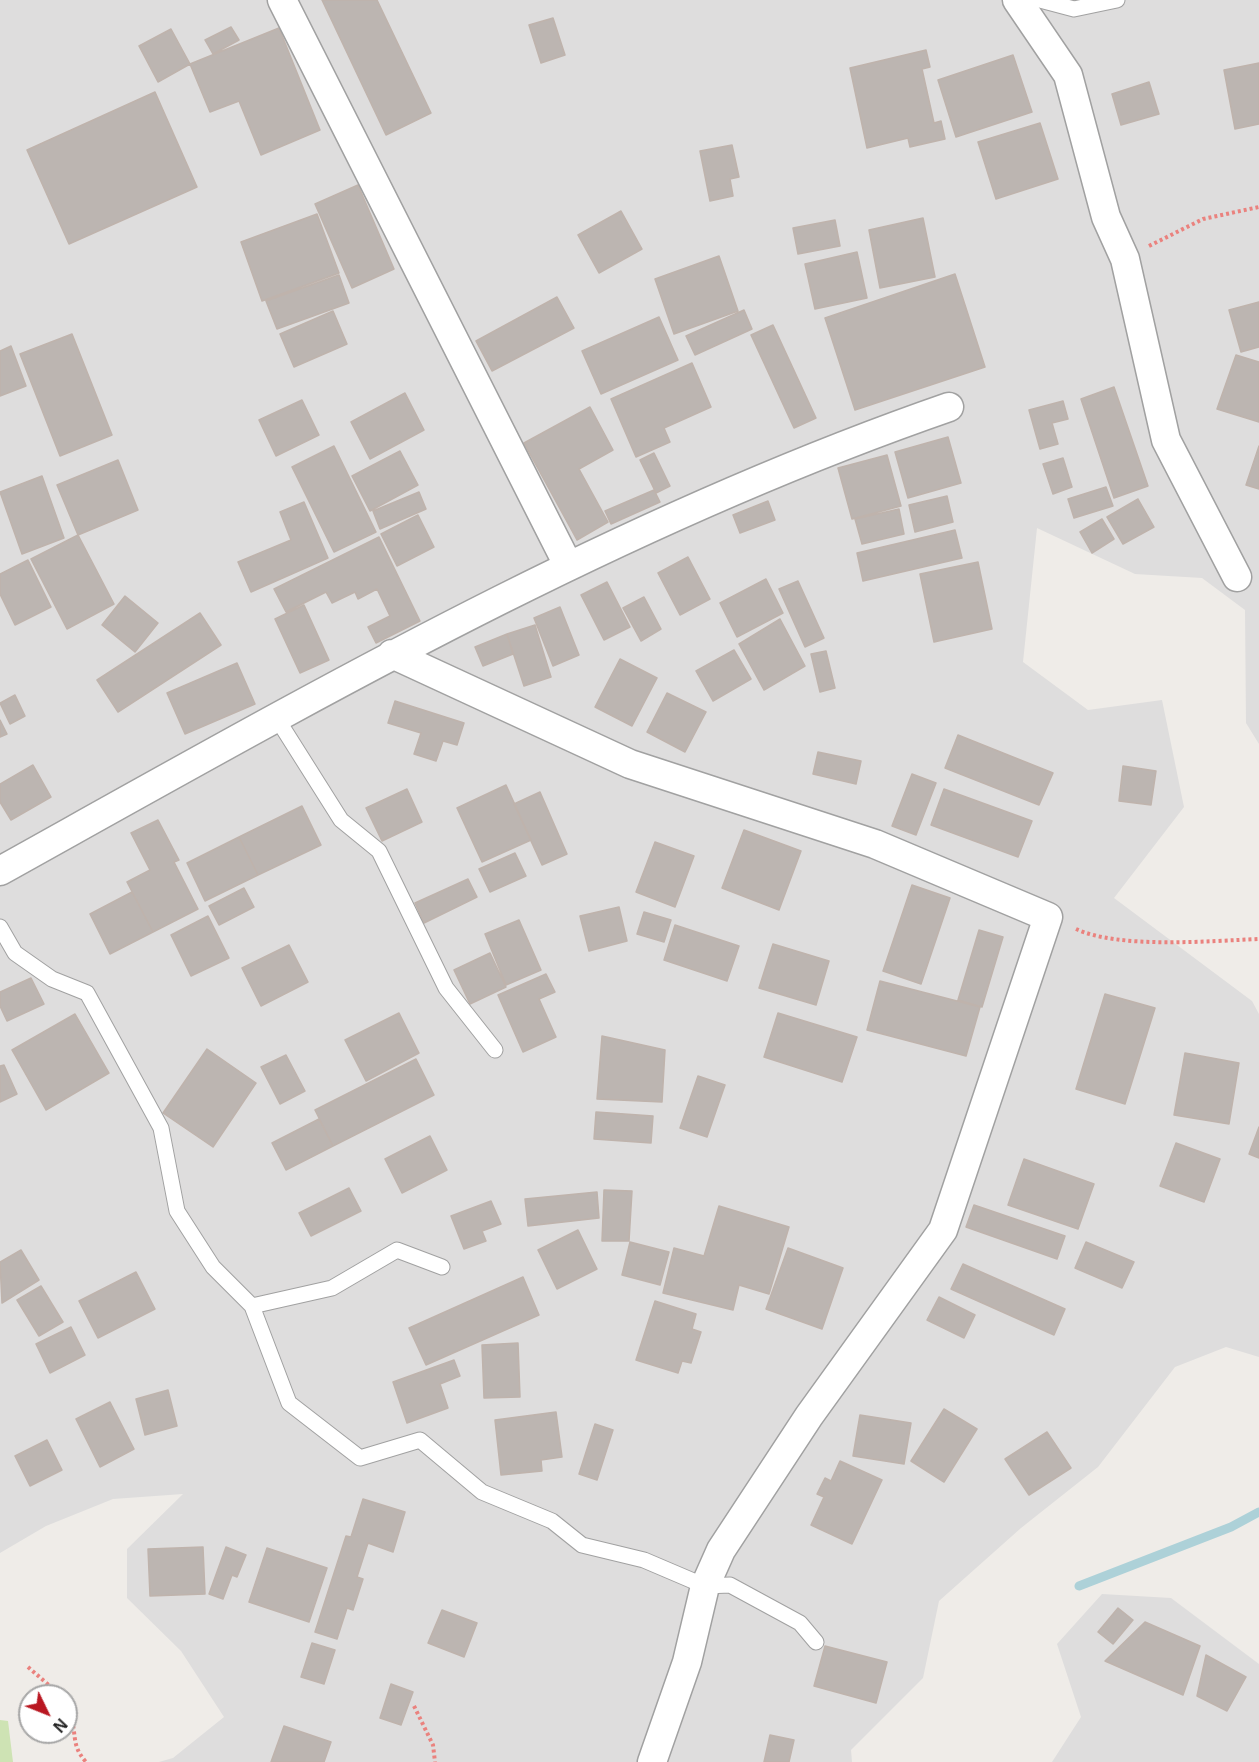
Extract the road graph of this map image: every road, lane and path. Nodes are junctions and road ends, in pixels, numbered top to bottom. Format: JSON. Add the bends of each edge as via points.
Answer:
{"nodes":[{"id":1,"x":282,"y":0,"type":"edge"},
{"id":2,"x":1017,"y":0,"type":"edge"},
{"id":3,"x":1040,"y":0,"type":"edge"},
{"id":4,"x":1117,"y":0,"type":"edge"},
{"id":5,"x":1259,"y":207,"type":"edge"},
{"id":6,"x":1125,"y":259,"type":"junction"},
{"id":7,"x":949,"y":407,"type":"dead end"},
{"id":8,"x":568,"y":565,"type":"junction"},
{"id":9,"x":1237,"y":577,"type":"dead end"},
{"id":10,"x":392,"y":654,"type":"junction"},
{"id":11,"x":276,"y":717,"type":"junction"},
{"id":12,"x":0,"y":871,"type":"edge"},
{"id":13,"x":1048,"y":917,"type":"junction"},
{"id":14,"x":0,"y":927,"type":"edge"},
{"id":15,"x":1259,"y":939,"type":"edge"},
{"id":16,"x":495,"y":1050,"type":"dead end"},
{"id":17,"x":442,"y":1267,"type":"dead end"},
{"id":18,"x":252,"y":1306,"type":"junction"},
{"id":19,"x":705,"y":1587,"type":"junction"},
{"id":20,"x":816,"y":1642,"type":"dead end"},
{"id":21,"x":28,"y":1667,"type":"dead end"},
{"id":22,"x":48,"y":1684,"type":"edge"},
{"id":23,"x":414,"y":1706,"type":"dead end"},
{"id":24,"x":75,"y":1744,"type":"edge"},
{"id":25,"x":86,"y":1762,"type":"edge"},
{"id":26,"x":435,"y":1762,"type":"edge"},
{"id":27,"x":652,"y":1762,"type":"edge"}],
"edges":[{"from":1,"to":8,"type":"street"},
{"from":2,"to":6,"type":"street","via":[[1068,75],[1106,217]]},
{"from":3,"to":4,"type":"lane","via":[[1074,9]]},
{"from":5,"to":6,"type":"path","via":[[1203,219]]},
{"from":6,"to":9,"type":"street","via":[[1166,440]]},
{"from":7,"to":8,"type":"street","via":[[842,444]]},
{"from":8,"to":10,"type":"street"},
{"from":10,"to":11,"type":"street"},
{"from":10,"to":13,"type":"street","via":[[630,764],[875,844]]},
{"from":11,"to":12,"type":"street"},
{"from":11,"to":16,"type":"lane","via":[[341,820],[379,851],[446,988]]},
{"from":13,"to":15,"type":"path","via":[[1094,937],[1175,941]]},
{"from":13,"to":19,"type":"street","via":[[943,1230],[809,1416],[721,1550]]},
{"from":14,"to":18,"type":"lane","via":[[15,954],[52,979],[87,993],[161,1128],[177,1212],[213,1267]]},
{"from":17,"to":18,"type":"lane","via":[[397,1250],[332,1288]]},
{"from":18,"to":19,"type":"lane","via":[[289,1403],[360,1458],[420,1440],[482,1492],[552,1521],[582,1545],[644,1560]]},
{"from":19,"to":20,"type":"lane","via":[[730,1585],[800,1623]]},
{"from":19,"to":27,"type":"street","via":[[687,1662]]},
{"from":21,"to":22,"type":"path"},
{"from":23,"to":26,"type":"path","via":[[434,1745]]},
{"from":24,"to":25,"type":"path"}]}
